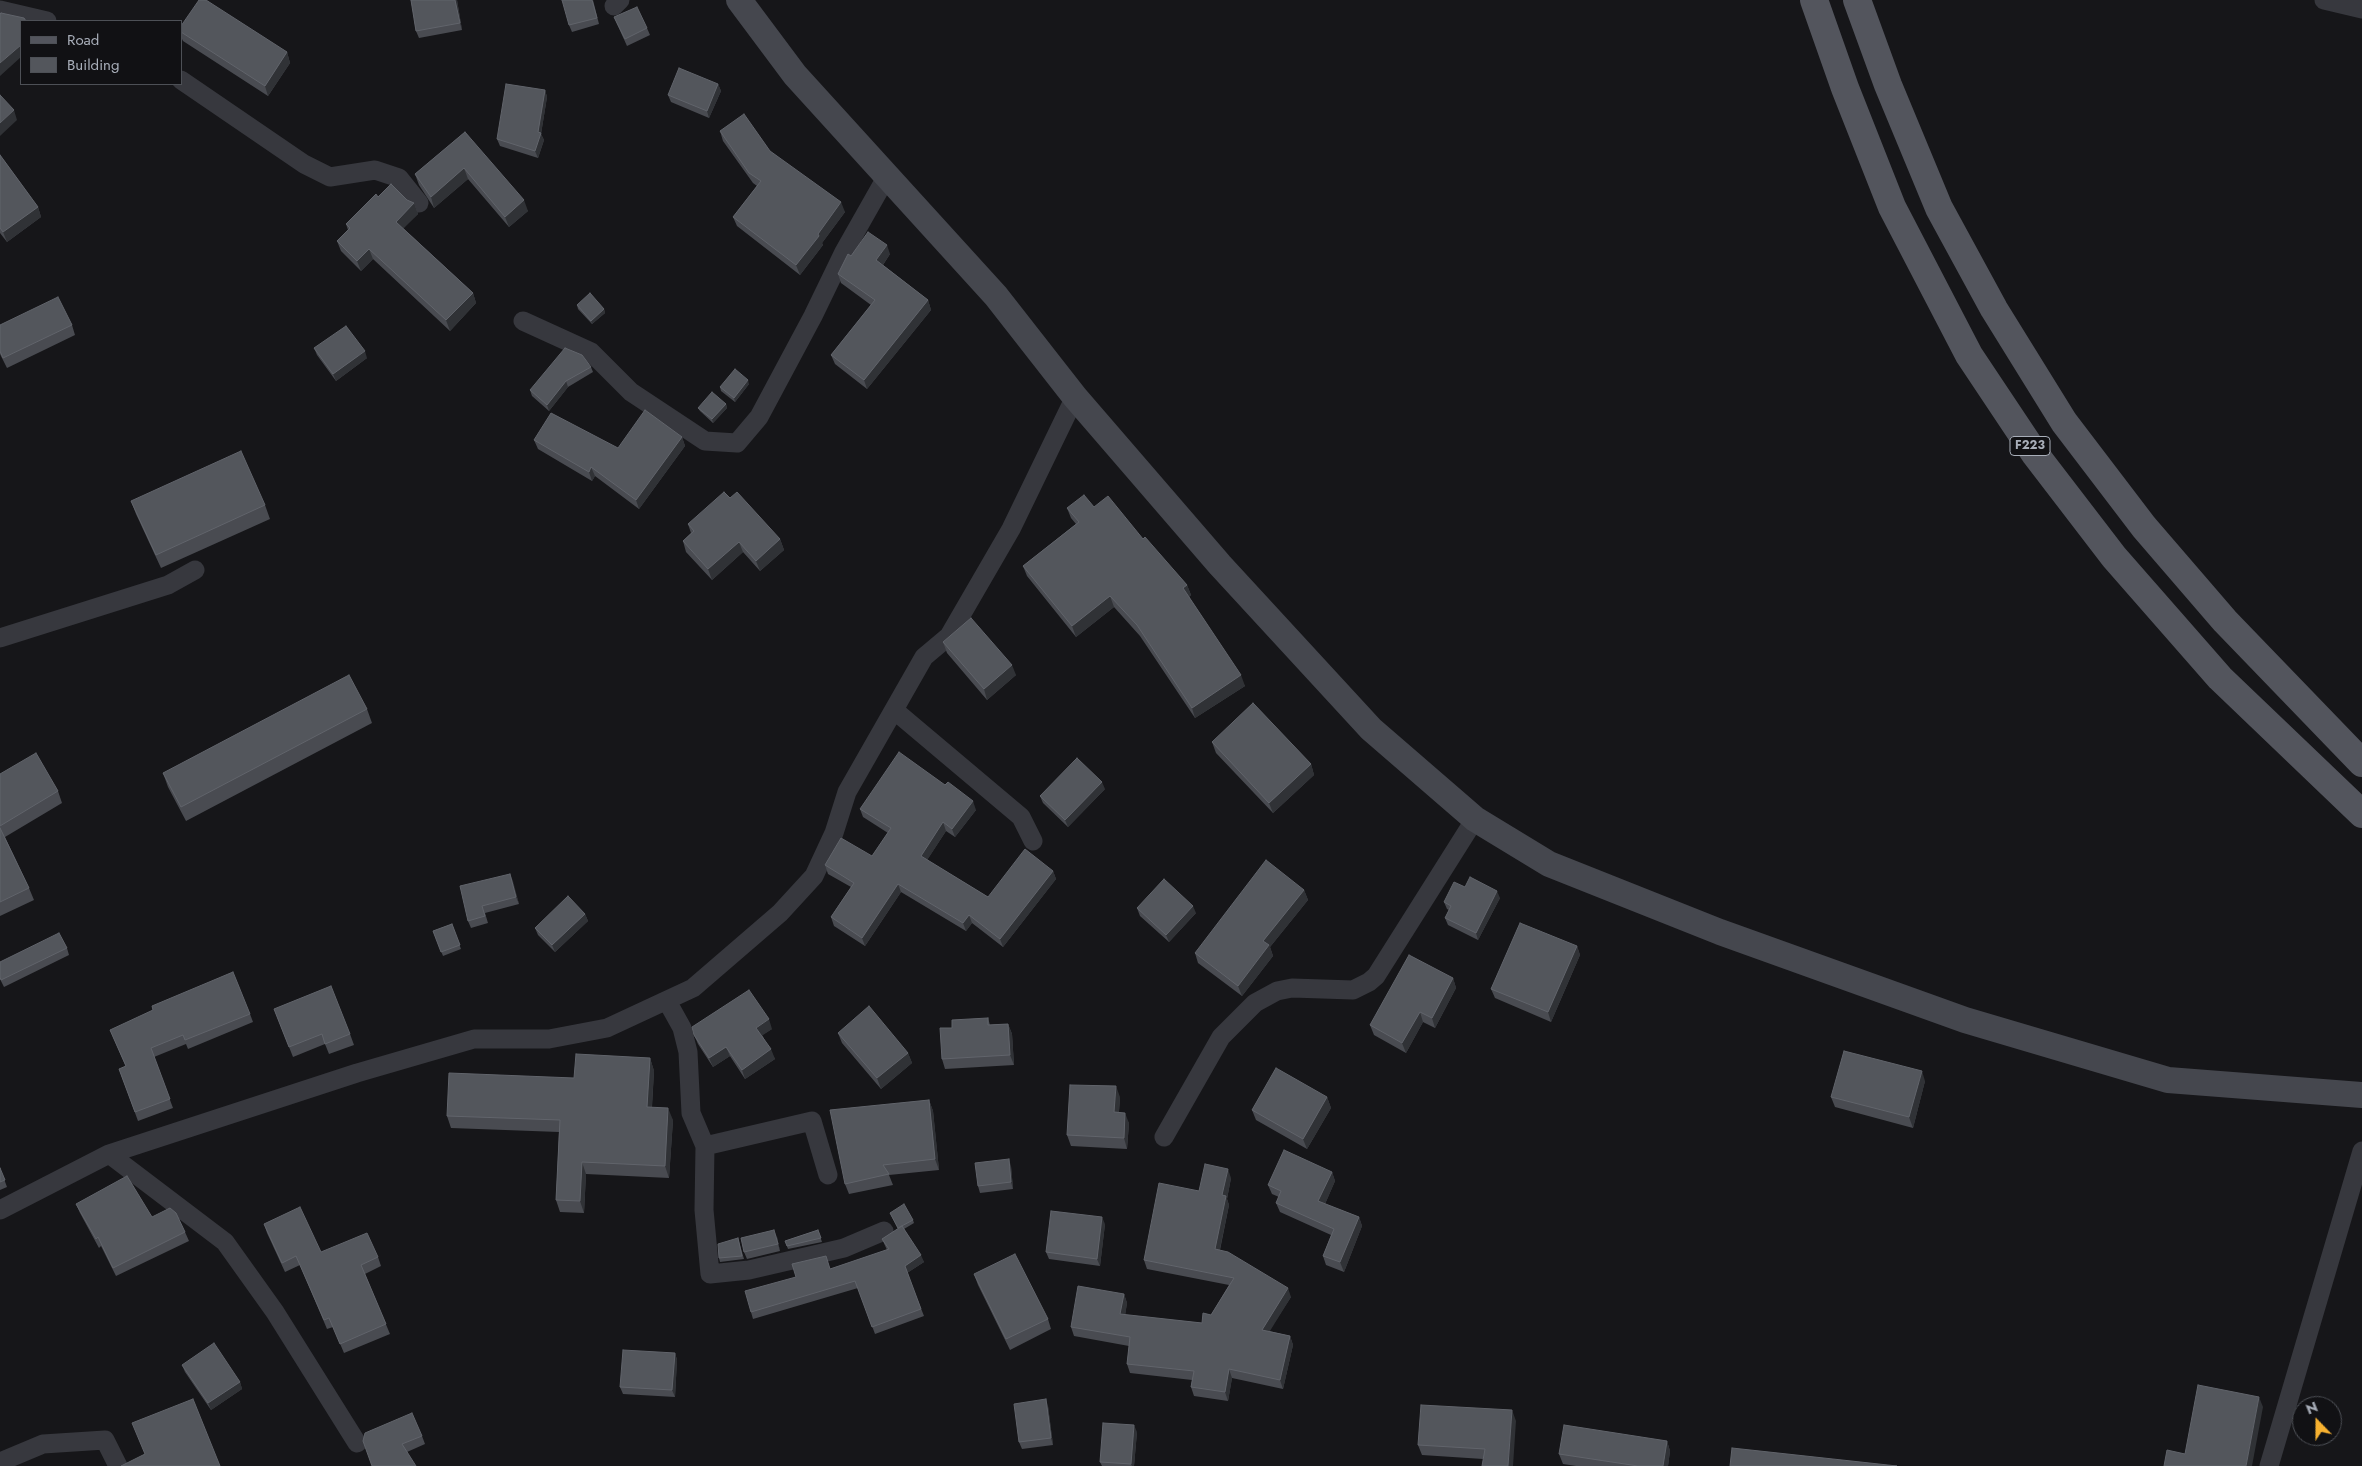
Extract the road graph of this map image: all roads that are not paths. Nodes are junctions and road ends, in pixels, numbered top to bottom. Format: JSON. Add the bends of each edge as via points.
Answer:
{"nodes":[{"id":1,"x":739,"y":0,"type":"edge"},
{"id":2,"x":1814,"y":0,"type":"edge"},
{"id":3,"x":1857,"y":0,"type":"edge"},
{"id":4,"x":2324,"y":0,"type":"edge"},
{"id":5,"x":2362,"y":9,"type":"edge"},
{"id":6,"x":0,"y":10,"type":"edge"},
{"id":7,"x":43,"y":20,"type":"edge"},
{"id":8,"x":182,"y":81,"type":"edge"},
{"id":9,"x":887,"y":176,"type":"junction"},
{"id":10,"x":420,"y":203,"type":"dead end"},
{"id":11,"x":523,"y":321,"type":"dead end"},
{"id":12,"x":1075,"y":397,"type":"junction"},
{"id":13,"x":195,"y":570,"type":"dead end"},
{"id":14,"x":0,"y":638,"type":"edge"},
{"id":15,"x":894,"y":710,"type":"junction"},
{"id":16,"x":2362,"y":763,"type":"edge"},
{"id":17,"x":2362,"y":814,"type":"edge"},
{"id":18,"x":1475,"y":819,"type":"junction"},
{"id":19,"x":1033,"y":841,"type":"dead end"},
{"id":20,"x":668,"y":1001,"type":"junction"},
{"id":21,"x":2362,"y":1095,"type":"edge"},
{"id":22,"x":1164,"y":1137,"type":"dead end"},
{"id":23,"x":705,"y":1146,"type":"junction"},
{"id":24,"x":2362,"y":1151,"type":"edge"},
{"id":25,"x":109,"y":1154,"type":"junction"},
{"id":26,"x":828,"y":1175,"type":"dead end"},
{"id":27,"x":0,"y":1210,"type":"edge"},
{"id":28,"x":884,"y":1231,"type":"dead end"},
{"id":29,"x":357,"y":1443,"type":"dead end"},
{"id":30,"x":0,"y":1462,"type":"edge"},
{"id":31,"x":118,"y":1466,"type":"edge"},
{"id":32,"x":2269,"y":1466,"type":"edge"}],
"edges":[{"from":1,"to":9,"type":"street","via":[[795,75]]},
{"from":2,"to":17,"type":"main road","number":"F223","via":[[1892,207],[1969,355],[2035,454],[2114,556],[2220,678]]},
{"from":3,"to":16,"type":"main road","number":"F223","via":[[1939,208],[1994,309],[2064,422],[2144,527],[2225,621]]},
{"from":4,"to":5,"type":"street"},
{"from":6,"to":7,"type":"street"},
{"from":8,"to":10,"type":"street","via":[[304,164],[330,177],[375,170],[400,178]]},
{"from":9,"to":11,"type":"street","via":[[759,417],[737,443],[705,441],[631,392],[592,352]]},
{"from":9,"to":12,"type":"street","via":[[996,296]]},
{"from":12,"to":15,"type":"street","via":[[1010,529],[949,636],[924,658]]},
{"from":12,"to":18,"type":"street","via":[[1220,565],[1371,729]]},
{"from":13,"to":14,"type":"street","via":[[168,585]]},
{"from":15,"to":19,"type":"street","via":[[1021,816]]},
{"from":15,"to":20,"type":"street","via":[[847,792],[834,833],[814,876],[780,913],[693,988]]},
{"from":18,"to":21,"type":"street","via":[[1549,864],[1720,932],[1965,1020],[2168,1080]]},
{"from":18,"to":22,"type":"street","via":[[1376,976],[1353,990],[1292,988],[1277,991],[1255,1003],[1221,1037]]},
{"from":20,"to":23,"type":"street","via":[[682,1028],[688,1052],[691,1113]]},
{"from":20,"to":25,"type":"street","via":[[607,1028],[574,1036],[474,1038],[440,1047]]},
{"from":23,"to":26,"type":"street","via":[[812,1121]]},
{"from":23,"to":28,"type":"street","via":[[704,1210],[710,1274],[749,1270],[844,1248]]},
{"from":24,"to":32,"type":"street"},
{"from":25,"to":27,"type":"street"},
{"from":25,"to":29,"type":"street","via":[[225,1242],[275,1312]]},
{"from":30,"to":31,"type":"street","via":[[43,1444],[105,1440]]}]}
